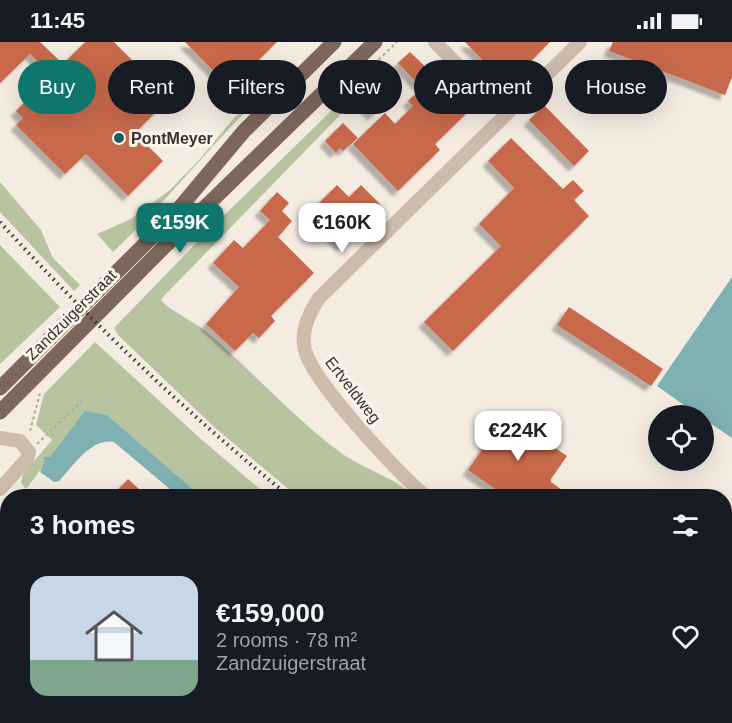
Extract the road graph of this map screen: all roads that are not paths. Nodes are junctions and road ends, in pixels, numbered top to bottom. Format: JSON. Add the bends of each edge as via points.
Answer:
{"nodes":[{"id":1,"x":334,"y":42,"type":"edge"},
{"id":2,"x":375,"y":42,"type":"edge"},
{"id":3,"x":435,"y":42,"type":"edge"},
{"id":4,"x":580,"y":42,"type":"edge"},
{"id":5,"x":453,"y":60,"type":"edge"},
{"id":6,"x":553,"y":68,"type":"edge"},
{"id":7,"x":506,"y":114,"type":"edge"},
{"id":8,"x":0,"y":388,"type":"edge"},
{"id":9,"x":0,"y":412,"type":"edge"},
{"id":10,"x":0,"y":438,"type":"edge"},
{"id":11,"x":0,"y":489,"type":"edge"},
{"id":12,"x":417,"y":489,"type":"edge"}],
"edges":[{"from":1,"to":8,"type":"main road","name":"Zandzuigerstraat","via":[[244,131],[171,218]]},
{"from":2,"to":9,"type":"main road","name":"Zandzuigerstraat"},
{"from":3,"to":5,"type":"street"},
{"from":4,"to":6,"type":"street","name":"Ertveldweg"},
{"from":7,"to":12,"type":"street","name":"Ertveldweg","via":[[319,298],[309,312],[305,328],[305,350],[318,377]]},
{"from":10,"to":11,"type":"street","via":[[20,441],[29,452]]}]}
